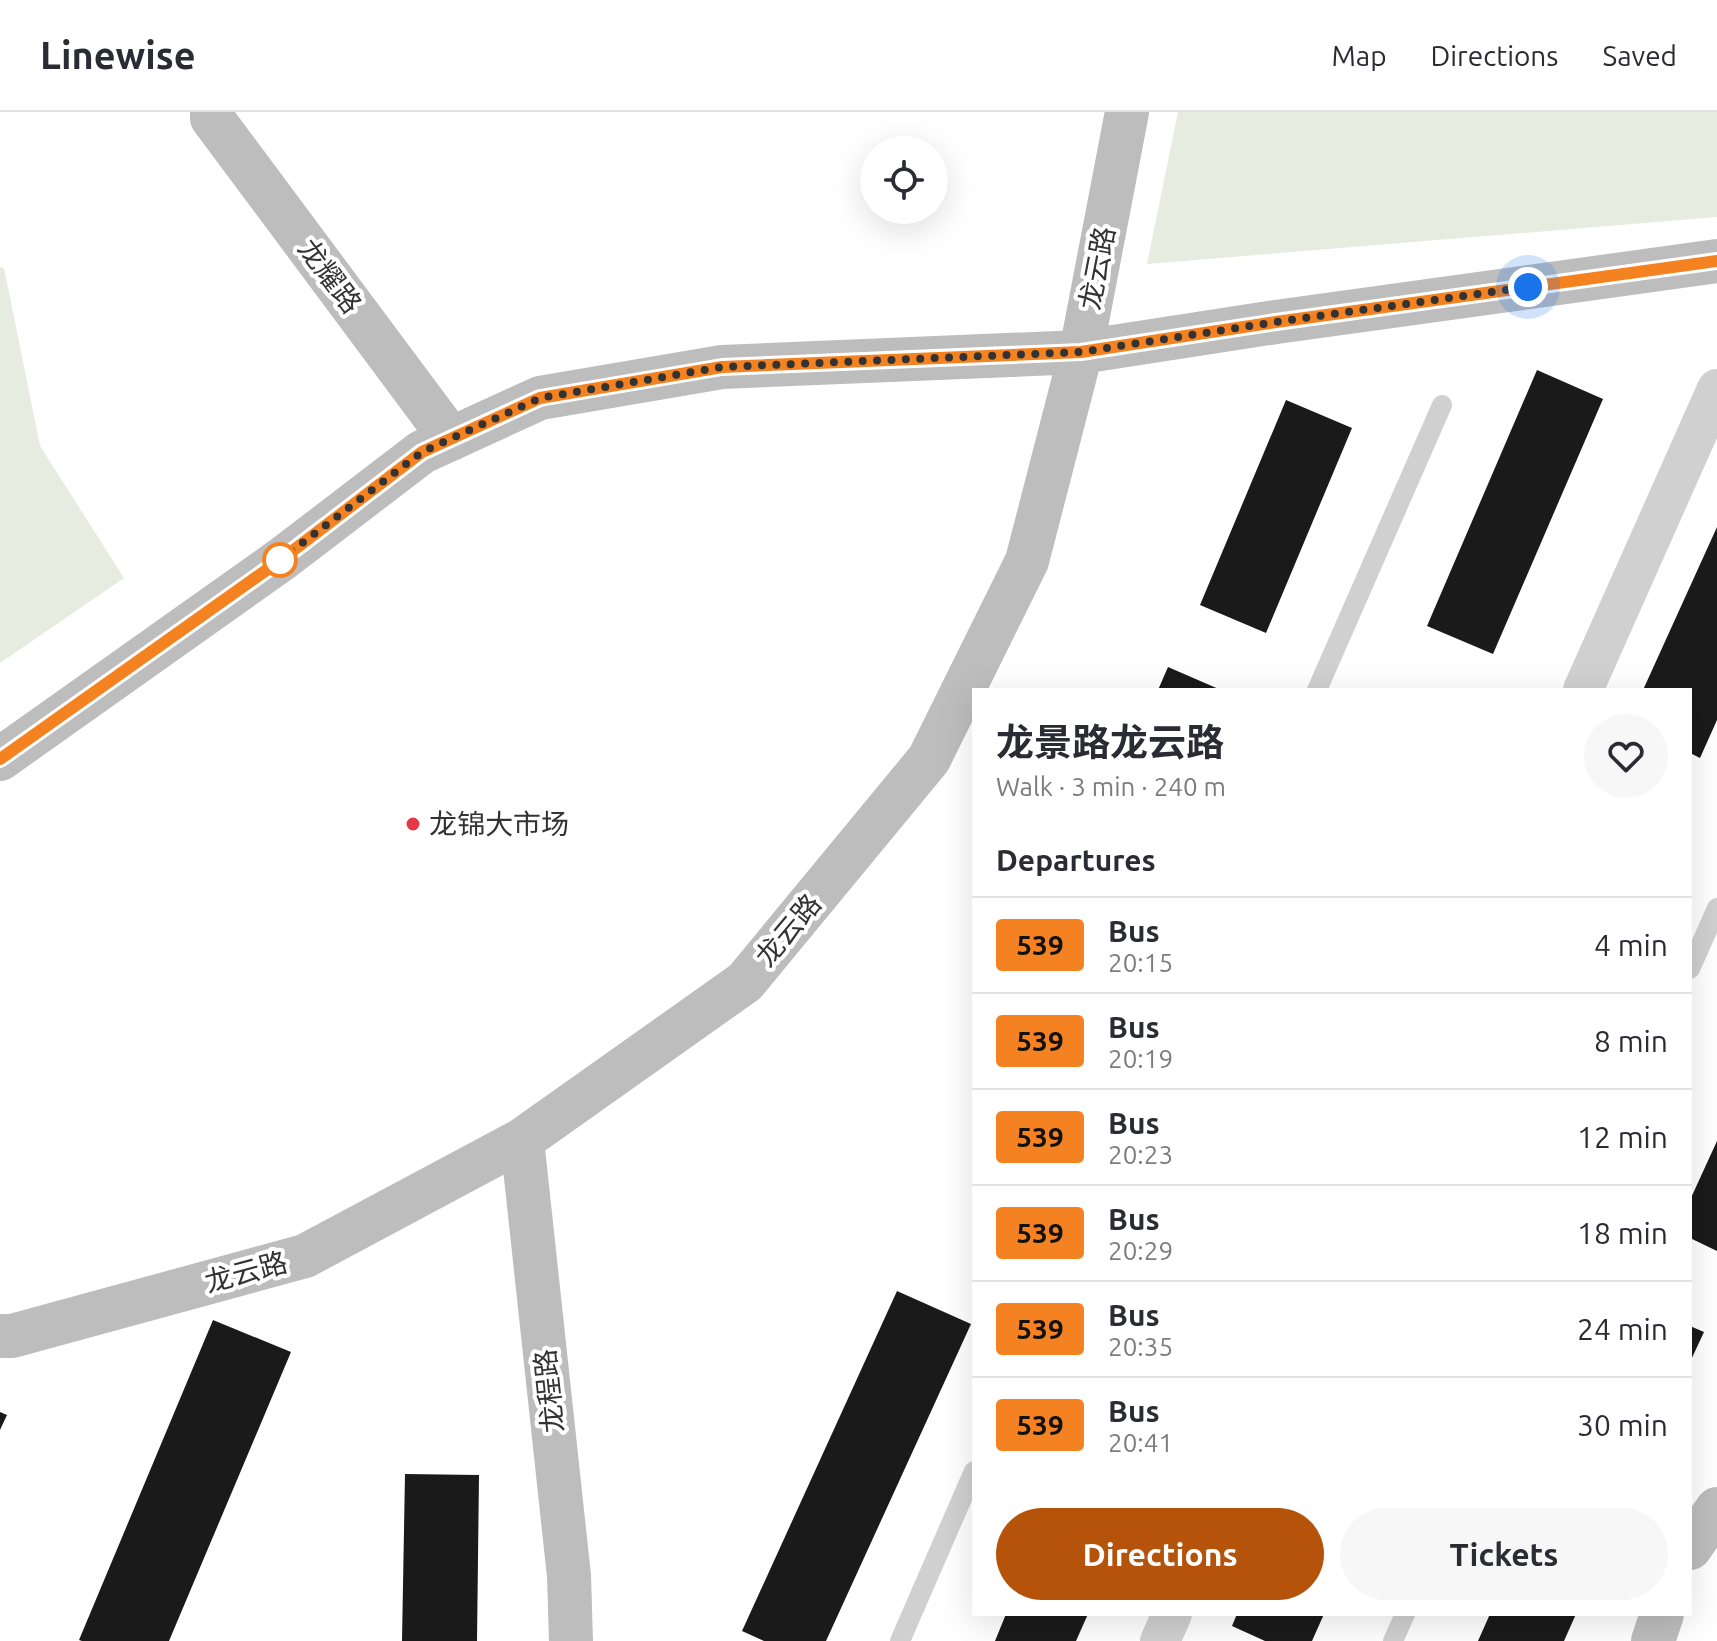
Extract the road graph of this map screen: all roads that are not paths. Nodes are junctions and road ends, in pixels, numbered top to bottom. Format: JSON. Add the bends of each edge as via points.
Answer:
{"nodes":[{"id":1,"x":212,"y":112,"type":"edge"},
{"id":2,"x":1127,"y":112,"type":"edge"},
{"id":3,"x":1717,"y":261,"type":"edge"},
{"id":4,"x":1081,"y":352,"type":"junction"},
{"id":5,"x":1717,"y":389,"type":"edge"},
{"id":6,"x":1442,"y":405,"type":"dead end"},
{"id":7,"x":451,"y":439,"type":"junction"},
{"id":8,"x":1318,"y":688,"type":"edge"},
{"id":9,"x":1584,"y":688,"type":"edge"},
{"id":10,"x":0,"y":759,"type":"edge"},
{"id":11,"x":1717,"y":908,"type":"edge"},
{"id":12,"x":1692,"y":964,"type":"edge"},
{"id":13,"x":522,"y":1140,"type":"junction"},
{"id":14,"x":0,"y":1336,"type":"edge"},
{"id":15,"x":972,"y":1476,"type":"edge"},
{"id":16,"x":1717,"y":1509,"type":"edge"},
{"id":17,"x":1692,"y":1545,"type":"edge"},
{"id":18,"x":1171,"y":1616,"type":"edge"},
{"id":19,"x":1404,"y":1616,"type":"edge"},
{"id":20,"x":1661,"y":1616,"type":"edge"},
{"id":21,"x":571,"y":1641,"type":"edge"},
{"id":22,"x":900,"y":1641,"type":"edge"},
{"id":23,"x":1160,"y":1641,"type":"edge"},
{"id":24,"x":1393,"y":1641,"type":"edge"},
{"id":25,"x":1653,"y":1641,"type":"edge"}],
"edges":[{"from":1,"to":7,"type":"street","name":"龙耀路"},
{"from":2,"to":4,"type":"street","name":"龙云路"},
{"from":3,"to":4,"type":"street"},
{"from":4,"to":7,"type":"street","via":[[722,367],[540,398]]},
{"from":4,"to":13,"type":"street","name":"龙云路","via":[[1027,561],[929,759],[745,982]]},
{"from":5,"to":9,"type":"street"},
{"from":6,"to":8,"type":"lane"},
{"from":7,"to":10,"type":"street","via":[[422,452],[282,559]]},
{"from":11,"to":12,"type":"lane"},
{"from":13,"to":14,"type":"street","name":"龙云路","via":[[305,1256]]},
{"from":13,"to":21,"type":"street","name":"龙程路","via":[[569,1576]]},
{"from":15,"to":22,"type":"lane"},
{"from":16,"to":17,"type":"street"},
{"from":18,"to":23,"type":"street"},
{"from":19,"to":24,"type":"lane"},
{"from":20,"to":25,"type":"street"}]}
